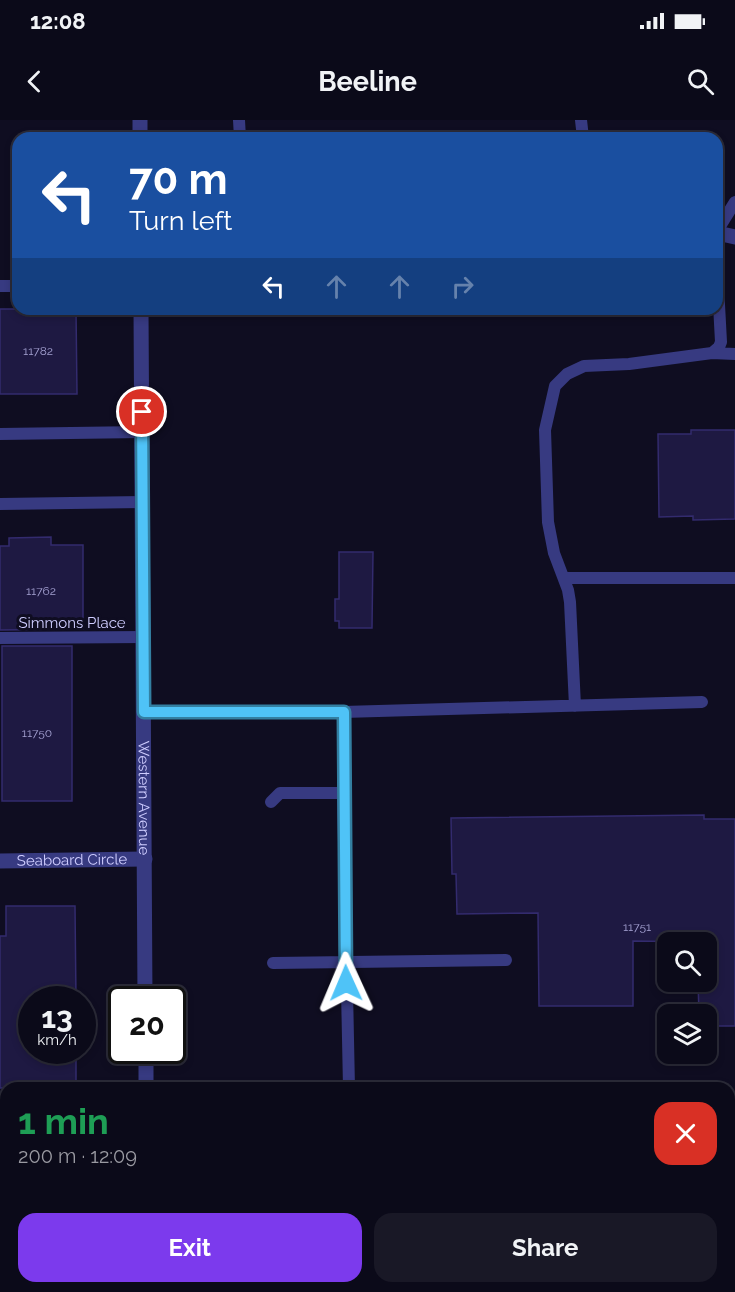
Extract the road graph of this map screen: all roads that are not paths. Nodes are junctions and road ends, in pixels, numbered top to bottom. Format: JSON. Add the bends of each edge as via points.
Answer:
{"nodes":[{"id":1,"x":735,"y":202,"type":"edge"},
{"id":2,"x":723,"y":222,"type":"edge"},
{"id":3,"x":141,"y":315,"type":"edge"},
{"id":4,"x":720,"y":315,"type":"edge"},
{"id":5,"x":712,"y":353,"type":"junction"},
{"id":6,"x":735,"y":354,"type":"edge"},
{"id":7,"x":142,"y":432,"type":"junction"},
{"id":8,"x":0,"y":434,"type":"edge"},
{"id":9,"x":143,"y":502,"type":"junction"},
{"id":10,"x":0,"y":504,"type":"edge"},
{"id":11,"x":564,"y":578,"type":"junction"},
{"id":12,"x":735,"y":578,"type":"edge"},
{"id":13,"x":144,"y":637,"type":"junction"},
{"id":14,"x":0,"y":638,"type":"edge"},
{"id":15,"x":702,"y":702,"type":"dead end"},
{"id":16,"x":575,"y":706,"type":"junction"},
{"id":17,"x":144,"y":712,"type":"junction"},
{"id":18,"x":344,"y":712,"type":"junction"},
{"id":19,"x":344,"y":793,"type":"junction"},
{"id":20,"x":271,"y":802,"type":"dead end"},
{"id":21,"x":144,"y":859,"type":"junction"},
{"id":22,"x":0,"y":861,"type":"edge"},
{"id":23,"x":506,"y":960,"type":"dead end"},
{"id":24,"x":346,"y":962,"type":"junction"},
{"id":25,"x":273,"y":963,"type":"dead end"},
{"id":26,"x":145,"y":986,"type":"edge"},
{"id":27,"x":146,"y":1064,"type":"edge"},
{"id":28,"x":146,"y":1082,"type":"edge"},
{"id":29,"x":349,"y":1082,"type":"edge"}],
"edges":[{"from":1,"to":2,"type":"lane"},
{"from":3,"to":7,"type":"street","name":"Western Avenue"},
{"from":4,"to":5,"type":"lane","via":[[721,342]]},
{"from":5,"to":6,"type":"lane"},
{"from":5,"to":11,"type":"lane","via":[[584,366],[567,374],[555,386],[545,430],[548,522]]},
{"from":7,"to":8,"type":"lane"},
{"from":7,"to":9,"type":"street","name":"Western Avenue"},
{"from":9,"to":10,"type":"lane"},
{"from":9,"to":13,"type":"street","name":"Western Avenue"},
{"from":11,"to":12,"type":"lane"},
{"from":11,"to":16,"type":"lane","via":[[570,602]]},
{"from":13,"to":14,"type":"lane","name":"Simmons Place"},
{"from":13,"to":17,"type":"street","name":"Western Avenue"},
{"from":15,"to":16,"type":"lane"},
{"from":16,"to":18,"type":"lane"},
{"from":17,"to":18,"type":"lane"},
{"from":17,"to":21,"type":"street","name":"Western Avenue"},
{"from":18,"to":19,"type":"lane"},
{"from":19,"to":20,"type":"lane","via":[[280,793]]},
{"from":19,"to":24,"type":"lane"},
{"from":21,"to":22,"type":"street","name":"Seaboard Circle"},
{"from":21,"to":26,"type":"street","name":"Western Avenue"},
{"from":23,"to":24,"type":"lane"},
{"from":24,"to":25,"type":"lane"},
{"from":24,"to":29,"type":"lane"},
{"from":27,"to":28,"type":"street"}]}
